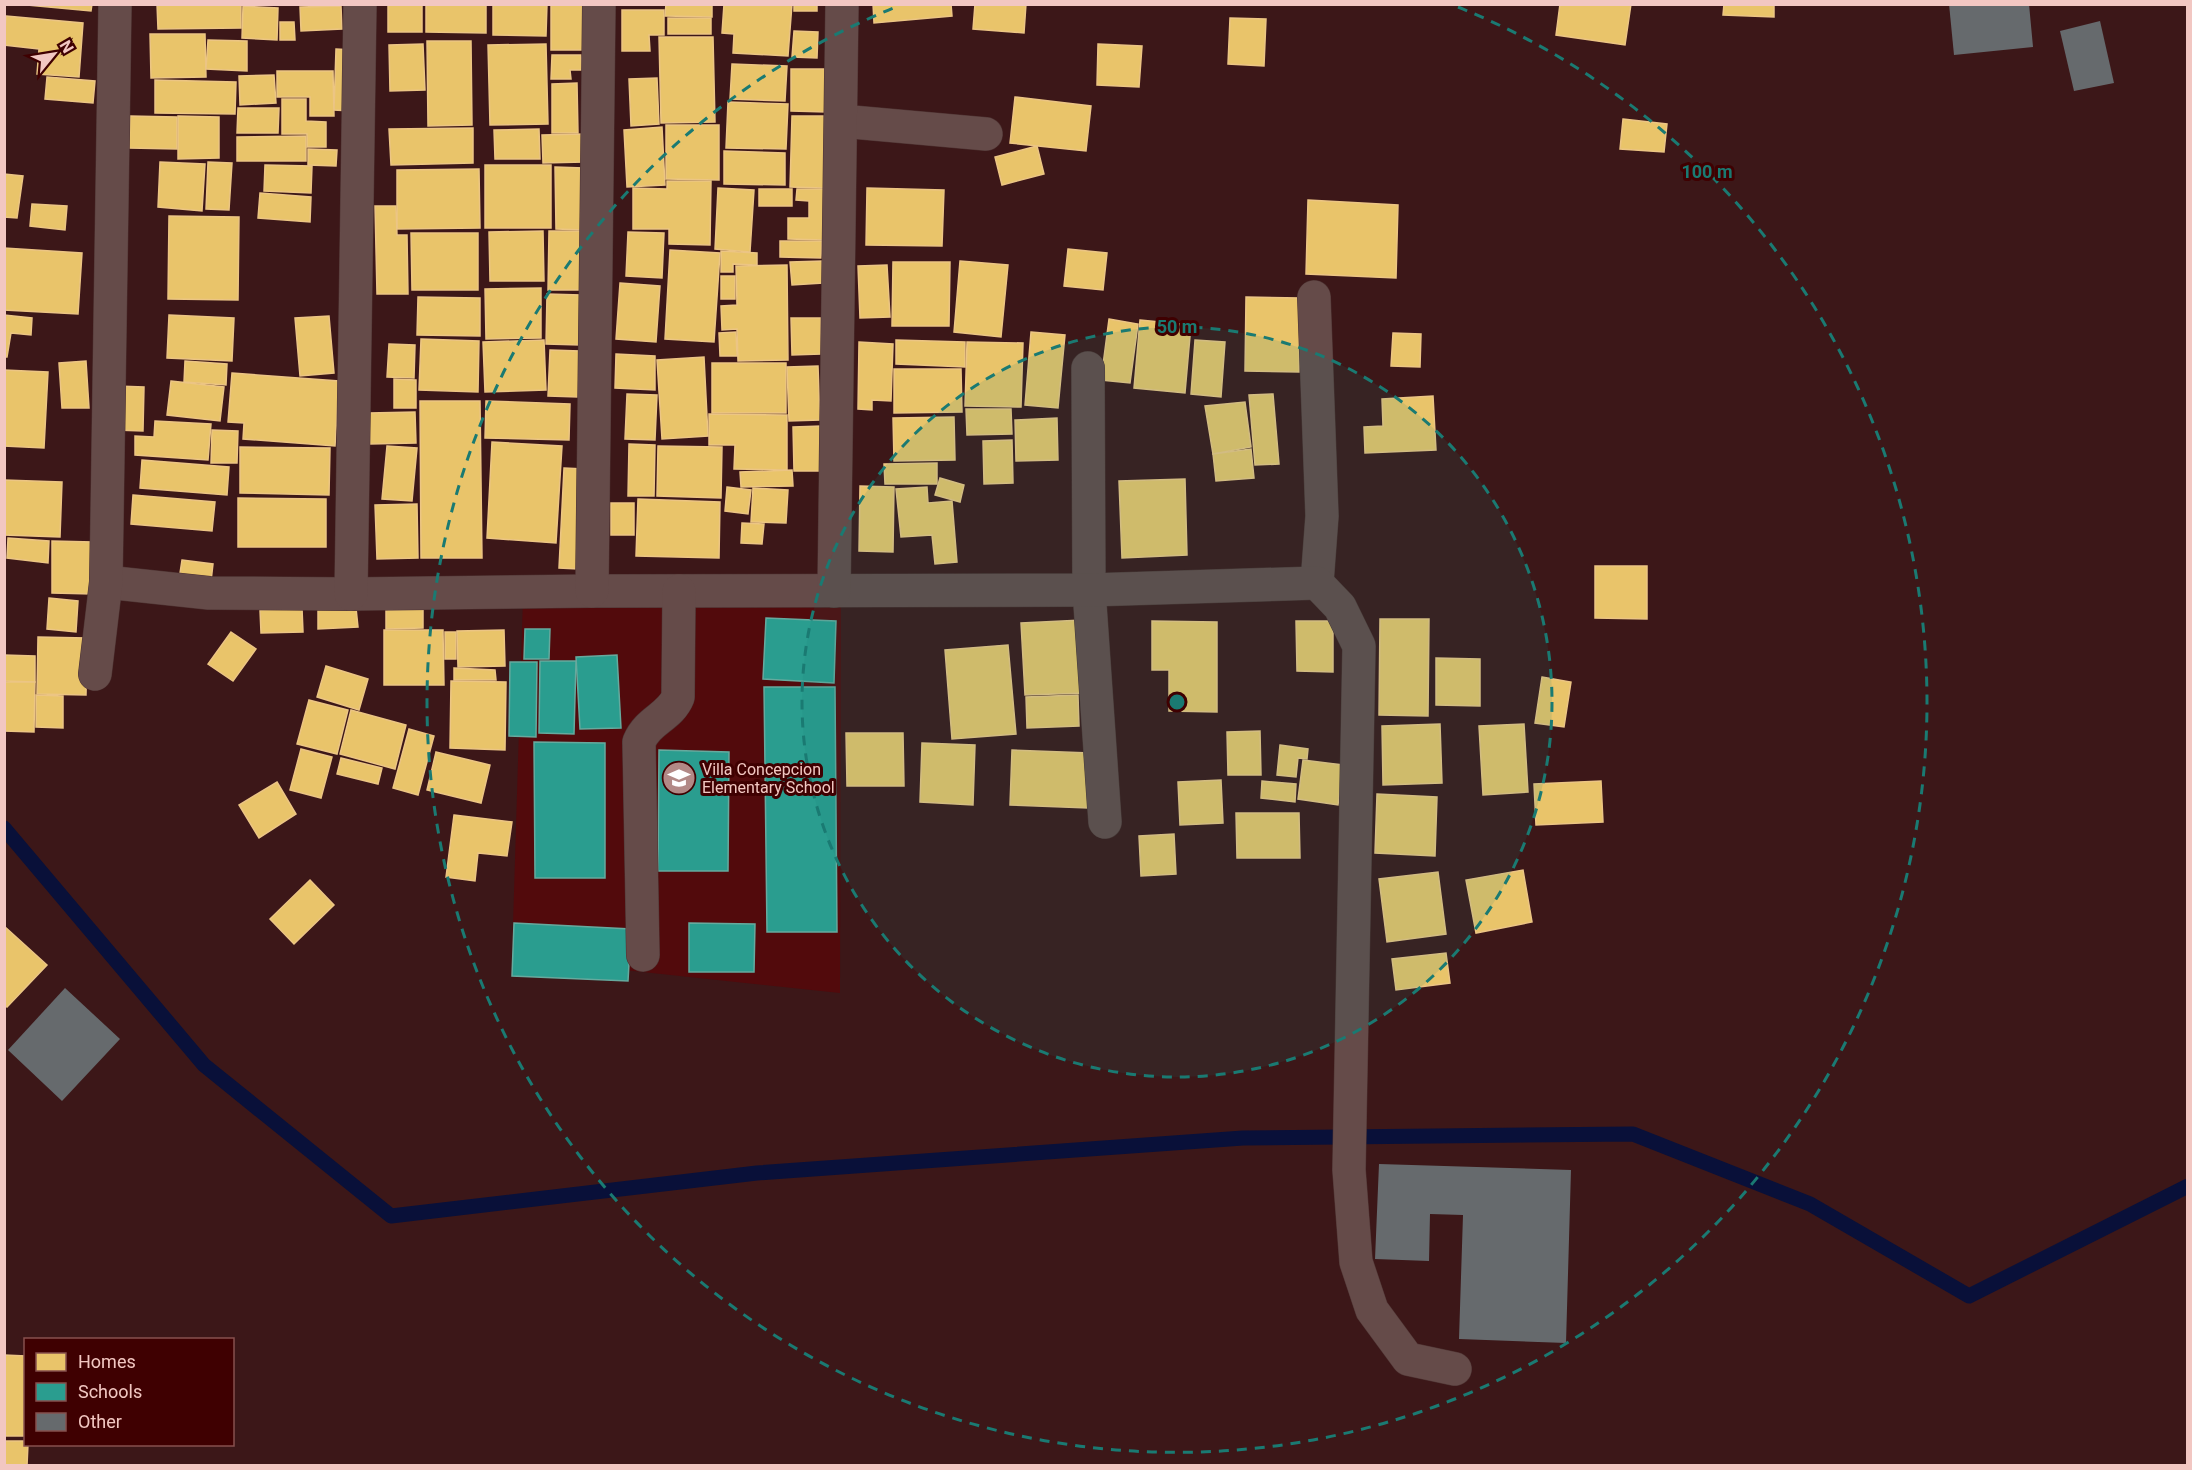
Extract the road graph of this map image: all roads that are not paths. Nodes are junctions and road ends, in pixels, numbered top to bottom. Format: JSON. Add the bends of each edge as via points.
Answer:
{"nodes":[{"id":1,"x":115,"y":4,"type":"edge"},
{"id":2,"x":360,"y":4,"type":"edge"},
{"id":3,"x":599,"y":4,"type":"edge"},
{"id":4,"x":842,"y":4,"type":"edge"},
{"id":5,"x":841,"y":122,"type":"junction"},
{"id":6,"x":986,"y":134,"type":"dead end"},
{"id":7,"x":1314,"y":297,"type":"dead end"},
{"id":8,"x":1088,"y":368,"type":"dead end"},
{"id":9,"x":106,"y":582,"type":"junction"},
{"id":10,"x":1317,"y":584,"type":"junction"},
{"id":11,"x":1089,"y":590,"type":"junction"},
{"id":12,"x":592,"y":591,"type":"junction"},
{"id":13,"x":679,"y":591,"type":"junction"},
{"id":14,"x":834,"y":591,"type":"junction"},
{"id":15,"x":351,"y":594,"type":"junction"},
{"id":16,"x":95,"y":674,"type":"dead end"},
{"id":17,"x":1105,"y":822,"type":"dead end"},
{"id":18,"x":643,"y":955,"type":"dead end"},
{"id":19,"x":1455,"y":1370,"type":"dead end"}],
"edges":[{"from":1,"to":9,"type":"street"},
{"from":2,"to":15,"type":"street"},
{"from":3,"to":12,"type":"street"},
{"from":4,"to":5,"type":"street"},
{"from":5,"to":6,"type":"street"},
{"from":5,"to":14,"type":"street"},
{"from":7,"to":10,"type":"street","via":[[1322,516]]},
{"from":8,"to":11,"type":"street"},
{"from":9,"to":15,"type":"street","via":[[208,593]]},
{"from":9,"to":16,"type":"street"},
{"from":10,"to":11,"type":"street"},
{"from":10,"to":19,"type":"street","via":[[1340,606],[1359,646],[1348,1170],[1356,1262],[1372,1310],[1408,1359]]},
{"from":11,"to":14,"type":"street"},
{"from":11,"to":17,"type":"street"},
{"from":12,"to":13,"type":"street"},
{"from":12,"to":15,"type":"street"},
{"from":13,"to":14,"type":"street"},
{"from":13,"to":18,"type":"street","via":[[678,697],[674,707],[649,725],[639,742]]}]}
